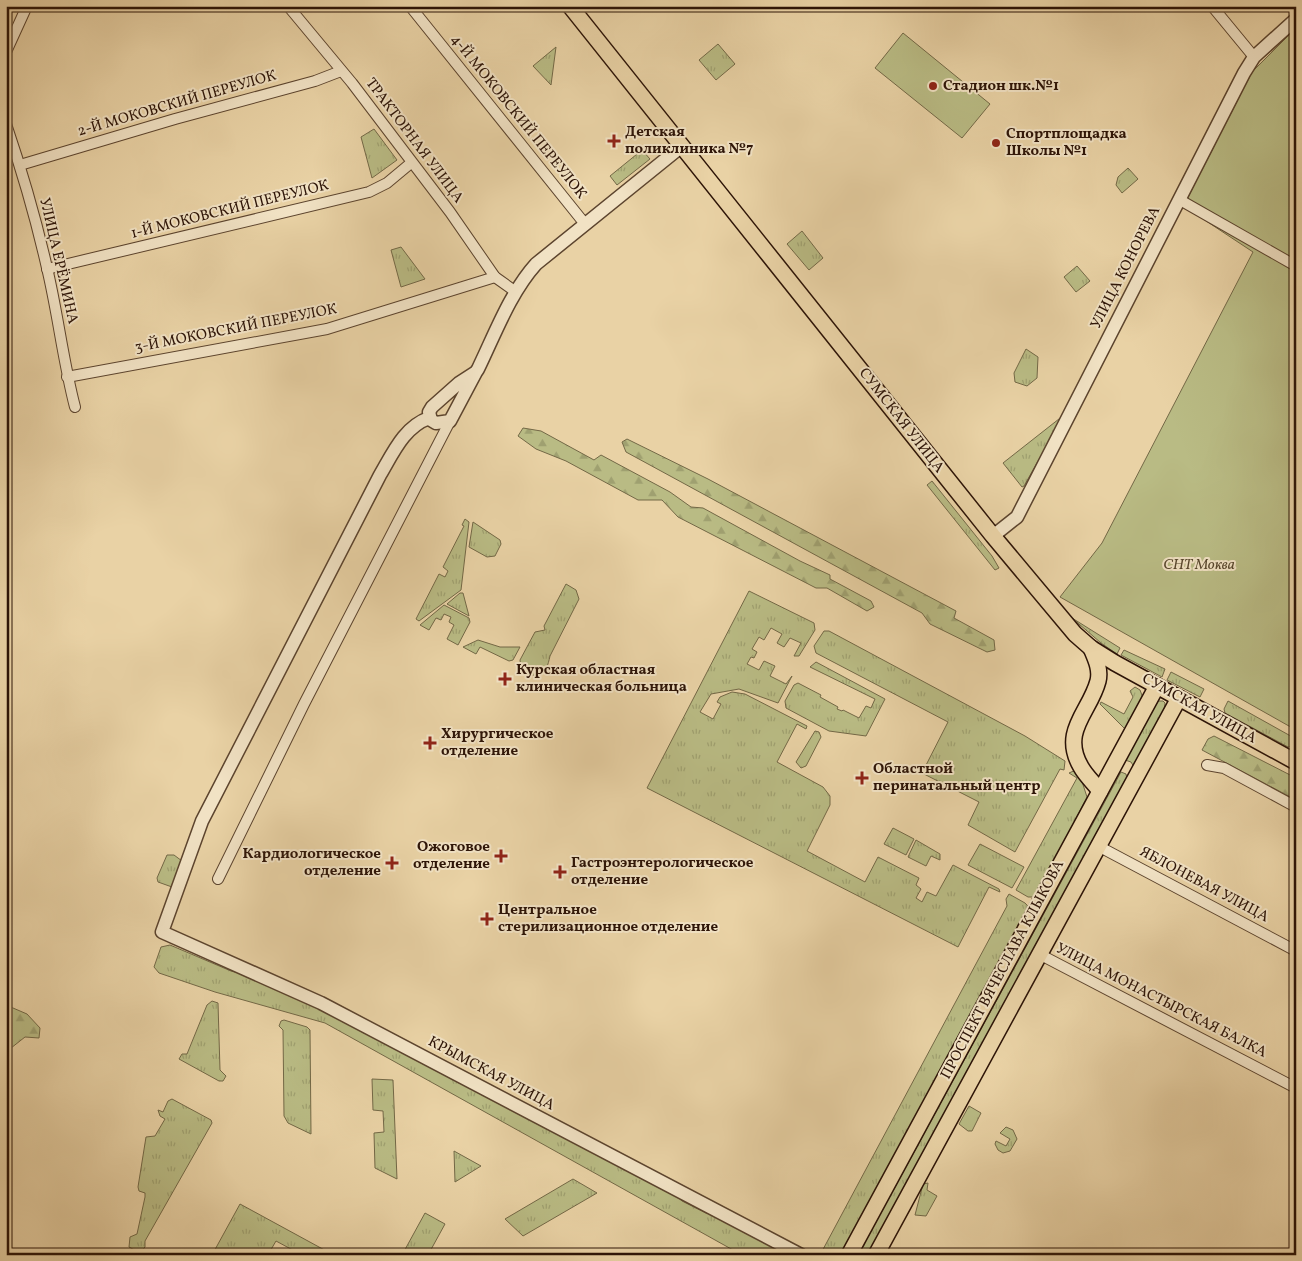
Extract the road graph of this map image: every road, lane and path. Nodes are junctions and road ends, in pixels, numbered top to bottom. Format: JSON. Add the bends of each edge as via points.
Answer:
{"nodes":[{"id":1,"x":27,"y":6,"type":"edge"},
{"id":2,"x":288,"y":6,"type":"edge"},
{"id":3,"x":410,"y":6,"type":"edge"},
{"id":4,"x":570,"y":6,"type":"edge"},
{"id":5,"x":1212,"y":6,"type":"edge"},
{"id":6,"x":1296,"y":19,"type":"edge"},
{"id":7,"x":6,"y":52,"type":"edge"},
{"id":8,"x":1254,"y":56,"type":"junction"},
{"id":9,"x":341,"y":71,"type":"junction"},
{"id":10,"x":6,"y":124,"type":"edge"},
{"id":11,"x":682,"y":146,"type":"junction"},
{"id":12,"x":411,"y":163,"type":"junction"},
{"id":13,"x":20,"y":165,"type":"junction"},
{"id":14,"x":1180,"y":200,"type":"junction"},
{"id":15,"x":585,"y":224,"type":"junction"},
{"id":16,"x":1296,"y":266,"type":"edge"},
{"id":17,"x":47,"y":269,"type":"junction"},
{"id":18,"x":495,"y":277,"type":"junction"},
{"id":19,"x":516,"y":292,"type":"junction"},
{"id":20,"x":476,"y":372,"type":"junction"},
{"id":21,"x":67,"y":377,"type":"junction"},
{"id":22,"x":75,"y":407,"type":"dead end"},
{"id":23,"x":429,"y":418,"type":"junction"},
{"id":24,"x":450,"y":421,"type":"junction"},
{"id":25,"x":993,"y":536,"type":"junction"},
{"id":26,"x":1090,"y":648,"type":"junction"},
{"id":27,"x":1157,"y":686,"type":"junction"},
{"id":28,"x":1179,"y":698,"type":"junction"},
{"id":29,"x":1296,"y":762,"type":"edge"},
{"id":30,"x":1207,"y":764,"type":"dead end"},
{"id":31,"x":1110,"y":774,"type":"junction"},
{"id":32,"x":1132,"y":784,"type":"junction"},
{"id":33,"x":1100,"y":791,"type":"junction"},
{"id":34,"x":1296,"y":807,"type":"edge"},
{"id":35,"x":1098,"y":846,"type":"junction"},
{"id":36,"x":218,"y":878,"type":"dead end"},
{"id":37,"x":1296,"y":951,"type":"edge"},
{"id":38,"x":1039,"y":954,"type":"junction"},
{"id":39,"x":1296,"y":1088,"type":"edge"},
{"id":40,"x":801,"y":1255,"type":"edge"},
{"id":41,"x":849,"y":1255,"type":"edge"},
{"id":42,"x":876,"y":1255,"type":"edge"}],
"edges":[{"from":1,"to":7,"type":"street"},
{"from":2,"to":9,"type":"street","name":"ТРАКТОРНАЯ УЛИЦА"},
{"from":3,"to":15,"type":"street","name":"4-Й МОКОВСКИЙ ПЕРЕУЛОК"},
{"from":4,"to":11,"type":"main road","name":"СУМСКАЯ УЛИЦА"},
{"from":5,"to":8,"type":"street"},
{"from":6,"to":8,"type":"street","name":"УЛИЦА КОНОРЕВА"},
{"from":8,"to":14,"type":"street","name":"УЛИЦА КОНОРЕВА"},
{"from":9,"to":12,"type":"street","name":"ТРАКТОРНАЯ УЛИЦА"},
{"from":9,"to":13,"type":"street","name":"2-Й МОКОВСКИЙ ПЕРЕУЛОК"},
{"from":10,"to":13,"type":"street","name":"УЛИЦА ЕРЁМИНА"},
{"from":11,"to":15,"type":"street"},
{"from":11,"to":25,"type":"main road","name":"СУМСКАЯ УЛИЦА"},
{"from":12,"to":17,"type":"street","name":"1-Й МОКОВСКИЙ ПЕРЕУЛОК","via":[[387,183],[369,192]]},
{"from":12,"to":18,"type":"street","name":"ТРАКТОРНАЯ УЛИЦА"},
{"from":13,"to":17,"type":"street","name":"УЛИЦА ЕРЁМИНА"},
{"from":14,"to":16,"type":"street"},
{"from":14,"to":25,"type":"street","name":"УЛИЦА КОНОРЕВА","via":[[1017,517]]},
{"from":15,"to":19,"type":"street","via":[[536,264]]},
{"from":17,"to":21,"type":"street","name":"УЛИЦА ЕРЁМИНА"},
{"from":18,"to":19,"type":"street","name":"ТРАКТОРНАЯ УЛИЦА"},
{"from":18,"to":21,"type":"street","name":"3-Й МОКОВСКИЙ ПЕРЕУЛОК","via":[[327,329]]},
{"from":19,"to":20,"type":"street"},
{"from":20,"to":23,"type":"street","via":[[458,383],[432,407]]},
{"from":20,"to":24,"type":"street"},
{"from":21,"to":22,"type":"street","name":"УЛИЦА ЕРЁМИНА"},
{"from":23,"to":24,"type":"street","via":[[436,423]]},
{"from":23,"to":40,"type":"street","name":"КРЫМСКАЯ УЛИЦА","via":[[416,423],[408,431],[380,475],[202,821],[162,932],[321,1003]]},
{"from":24,"to":36,"type":"street"},
{"from":25,"to":26,"type":"main road","name":"СУМСКАЯ УЛИЦА","via":[[1062,621]]},
{"from":26,"to":27,"type":"main road","name":"СУМСКАЯ УЛИЦА"},
{"from":26,"to":33,"type":"main road","via":[[1099,668],[1098,680],[1077,723],[1073,744],[1081,767]]},
{"from":27,"to":28,"type":"main road","name":"СУМСКАЯ УЛИЦА"},
{"from":27,"to":31,"type":"main road","name":"ПРОСПЕКТ ВЯЧЕСЛАВА КЛЫКОВА"},
{"from":28,"to":29,"type":"main road","name":"СУМСКАЯ УЛИЦА"},
{"from":28,"to":32,"type":"main road","name":"ПРОСПЕКТ ВЯЧЕСЛАВА КЛЫКОВА"},
{"from":30,"to":34,"type":"street","via":[[1224,768]]},
{"from":31,"to":32,"type":"main road","via":[[1119,767],[1128,769],[1133,777]]},
{"from":31,"to":33,"type":"main road","name":"ПРОСПЕКТ ВЯЧЕСЛАВА КЛЫКОВА"},
{"from":32,"to":35,"type":"main road","name":"ПРОСПЕКТ ВЯЧЕСЛАВА КЛЫКОВА"},
{"from":33,"to":41,"type":"main road","name":"ПРОСПЕКТ ВЯЧЕСЛАВА КЛЫКОВА"},
{"from":35,"to":37,"type":"street","name":"ЯБЛОНЕВАЯ УЛИЦА"},
{"from":35,"to":38,"type":"main road","name":"ПРОСПЕКТ ВЯЧЕСЛАВА КЛЫКОВА"},
{"from":38,"to":39,"type":"street","name":"УЛИЦА МОНАСТЫРСКАЯ БАЛКА"},
{"from":38,"to":42,"type":"main road","name":"ПРОСПЕКТ ВЯЧЕСЛАВА КЛЫКОВА"}]}
